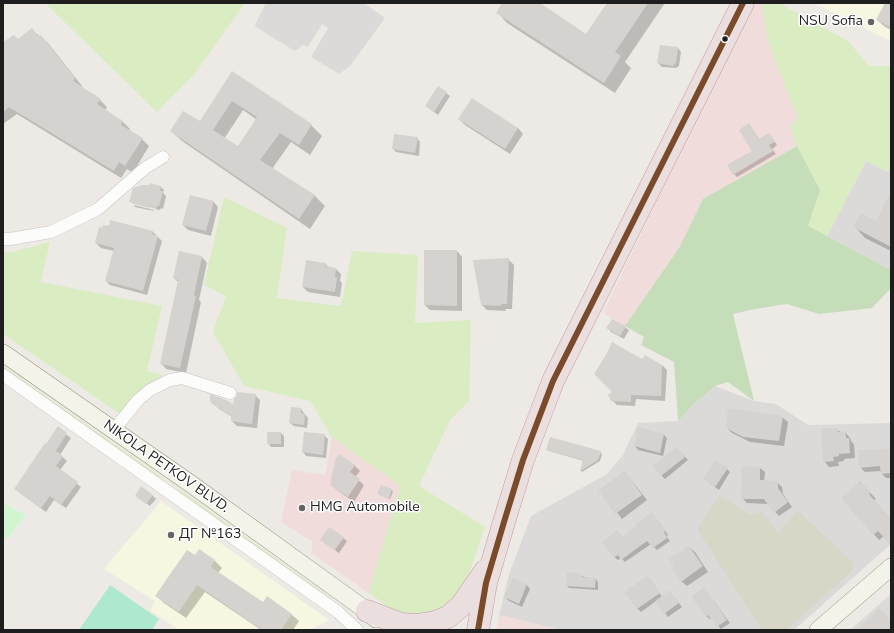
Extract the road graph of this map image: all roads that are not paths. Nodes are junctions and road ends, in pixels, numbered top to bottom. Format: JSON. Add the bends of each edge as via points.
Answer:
{"nodes":[{"id":1,"x":743,"y":3,"type":"edge"},
{"id":2,"x":163,"y":157,"type":"dead end"},
{"id":3,"x":3,"y":239,"type":"edge"},
{"id":4,"x":3,"y":353,"type":"edge"},
{"id":5,"x":3,"y":375,"type":"edge"},
{"id":6,"x":230,"y":393,"type":"dead end"},
{"id":7,"x":114,"y":430,"type":"junction"},
{"id":8,"x":493,"y":558,"type":"junction"},
{"id":9,"x":891,"y":566,"type":"edge"},
{"id":10,"x":362,"y":621,"type":"edge"},
{"id":11,"x":384,"y":630,"type":"edge"},
{"id":12,"x":388,"y":630,"type":"edge"},
{"id":13,"x":405,"y":630,"type":"edge"},
{"id":14,"x":478,"y":630,"type":"edge"},
{"id":15,"x":818,"y":630,"type":"edge"}],
"edges":[{"from":1,"to":8,"type":"highway","via":[[553,382],[523,460]]},
{"from":2,"to":3,"type":"street","via":[[145,168],[98,209],[51,232]]},
{"from":4,"to":7,"type":"street","name":"NIKOLA PETKOV BLVD."},
{"from":5,"to":10,"type":"street","name":"NIKOLA PETKOV BLVD.","via":[[338,612]]},
{"from":6,"to":7,"type":"street","via":[[182,378],[170,380],[150,390],[138,400]]},
{"from":7,"to":10,"type":"street","name":"NIKOLA PETKOV BLVD."},
{"from":8,"to":10,"type":"highway","via":[[461,606],[448,617],[417,625]]},
{"from":8,"to":14,"type":"highway"},
{"from":9,"to":15,"type":"street"},
{"from":10,"to":11,"type":"highway"},
{"from":10,"to":12,"type":"street","name":"NIKOLA PETKOV BLVD."},
{"from":10,"to":13,"type":"street","name":"NIKOLA PETKOV BLVD."}]}
